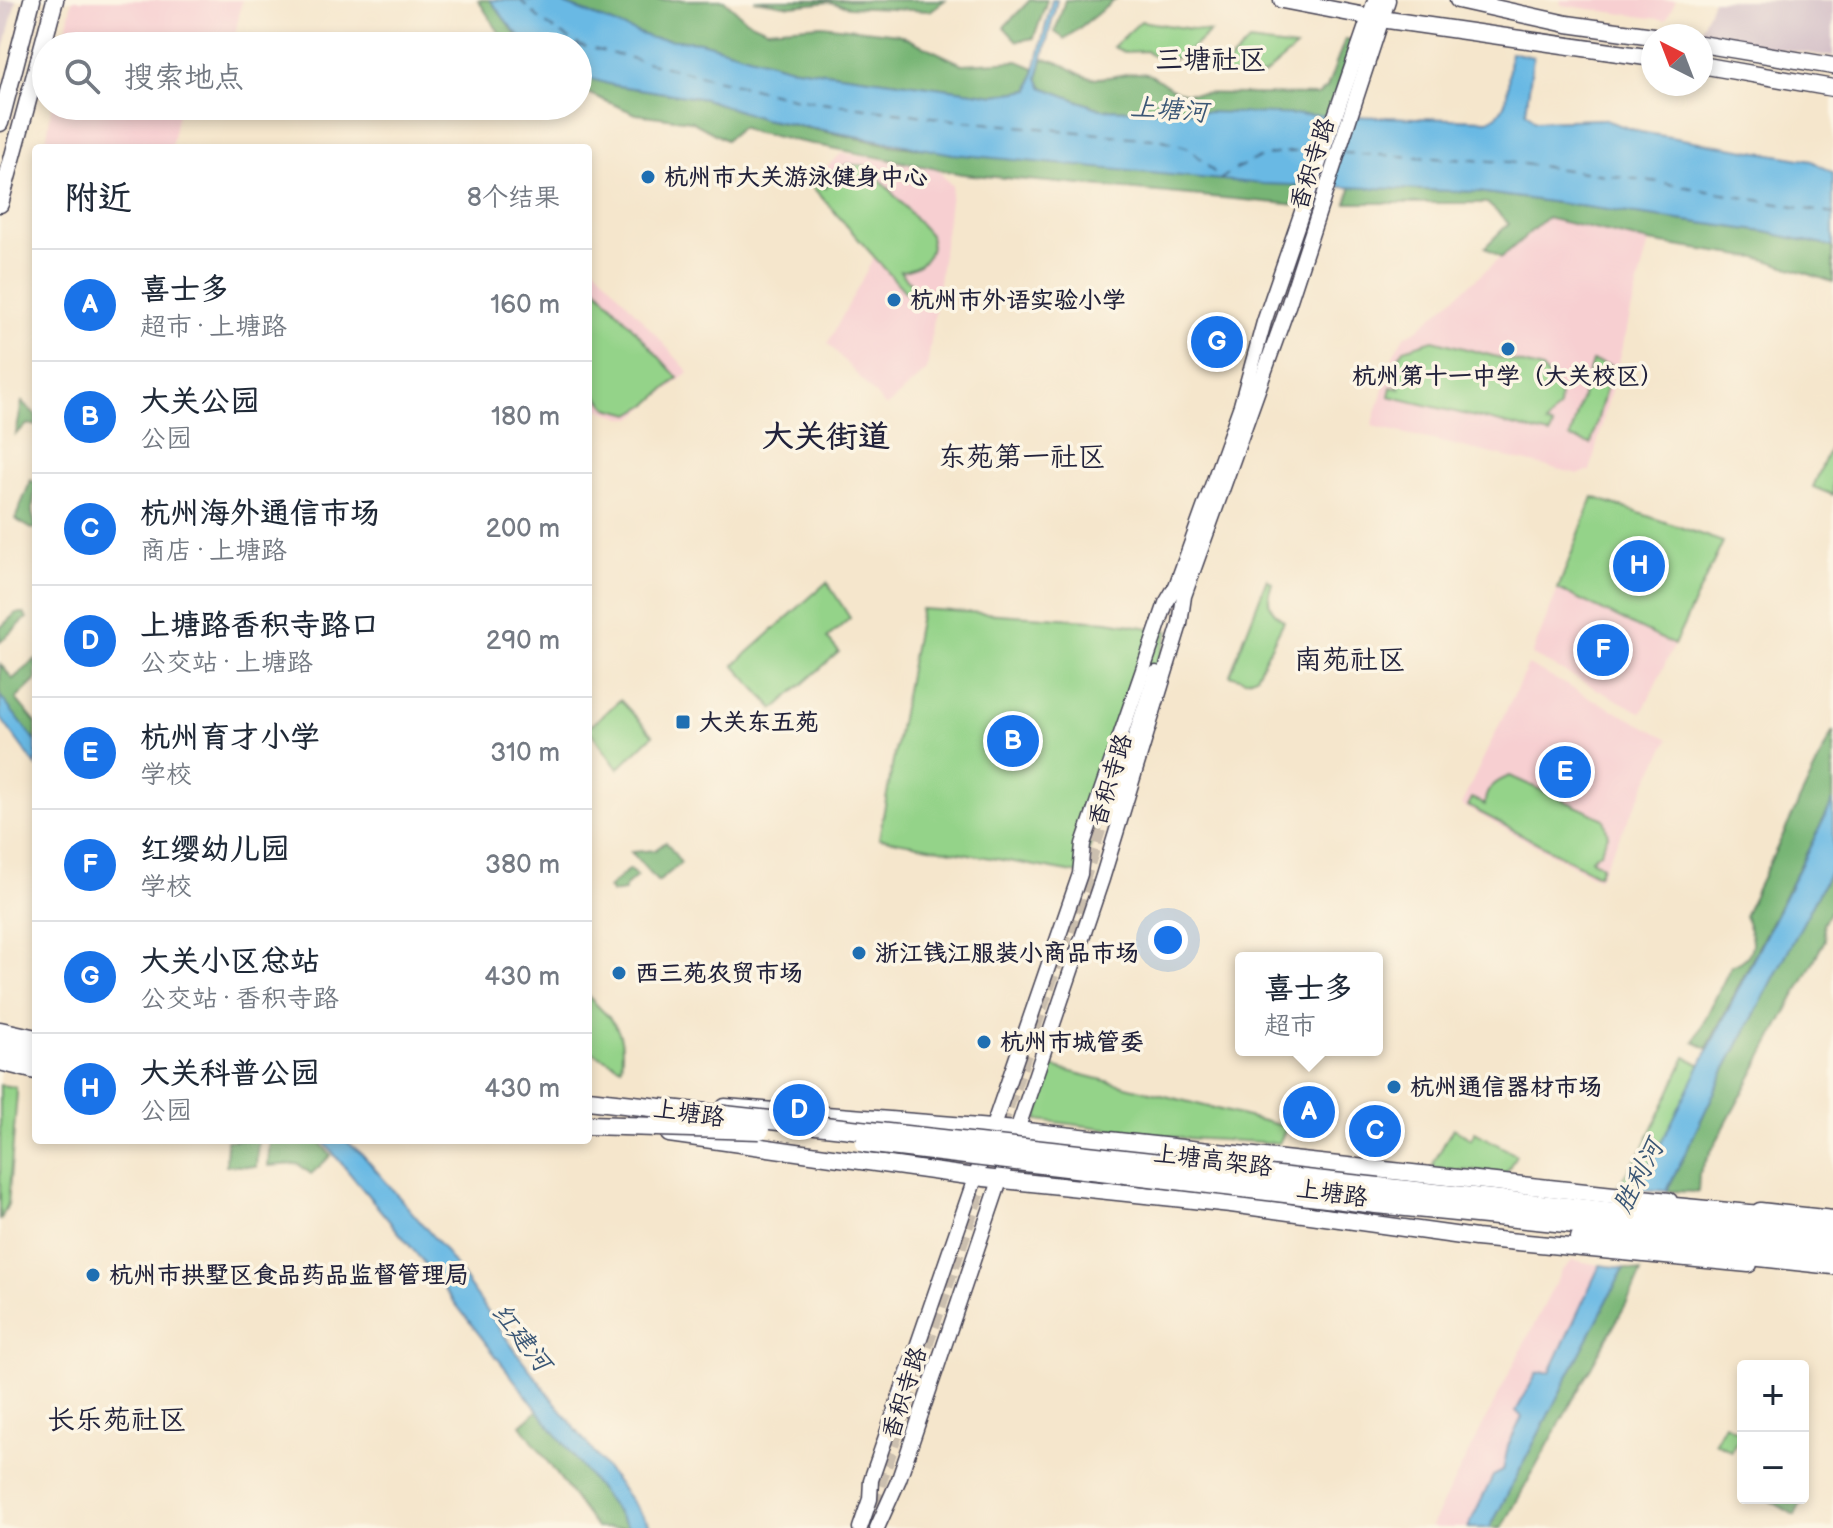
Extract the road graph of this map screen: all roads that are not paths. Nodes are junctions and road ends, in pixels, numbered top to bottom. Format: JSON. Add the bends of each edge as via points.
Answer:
{"nodes":[{"id":1,"x":32,"y":0,"type":"edge"},
{"id":2,"x":55,"y":0,"type":"edge"},
{"id":3,"x":1282,"y":0,"type":"edge"},
{"id":4,"x":1388,"y":0,"type":"edge"},
{"id":5,"x":1458,"y":0,"type":"edge"},
{"id":6,"x":1375,"y":11,"type":"edge"},
{"id":7,"x":46,"y":32,"type":"edge"},
{"id":8,"x":1641,"y":34,"type":"edge"},
{"id":9,"x":1713,"y":46,"type":"edge"},
{"id":10,"x":1641,"y":56,"type":"edge"},
{"id":11,"x":1833,"y":66,"type":"edge"},
{"id":12,"x":1713,"y":67,"type":"edge"},
{"id":13,"x":32,"y":85,"type":"edge"},
{"id":14,"x":1833,"y":88,"type":"edge"},
{"id":15,"x":1353,"y":89,"type":"junction"},
{"id":16,"x":0,"y":123,"type":"edge"},
{"id":17,"x":0,"y":204,"type":"edge"},
{"id":18,"x":1180,"y":591,"type":"junction"},
{"id":19,"x":1106,"y":816,"type":"tunnel mouth"},
{"id":20,"x":4,"y":1027,"type":"edge"},
{"id":21,"x":32,"y":1033,"type":"edge"},
{"id":22,"x":0,"y":1046,"type":"edge"},
{"id":23,"x":32,"y":1053,"type":"edge"},
{"id":24,"x":0,"y":1060,"type":"edge"},
{"id":25,"x":32,"y":1061,"type":"edge"},
{"id":26,"x":32,"y":1069,"type":"edge"},
{"id":27,"x":592,"y":1095,"type":"edge"},
{"id":28,"x":592,"y":1095,"type":"edge"},
{"id":29,"x":592,"y":1112,"type":"edge"},
{"id":30,"x":592,"y":1124,"type":"edge"},
{"id":31,"x":592,"y":1125,"type":"edge"},
{"id":32,"x":991,"y":1129,"type":"junction"},
{"id":33,"x":760,"y":1130,"type":"junction"},
{"id":34,"x":1017,"y":1130,"type":"junction"},
{"id":35,"x":975,"y":1177,"type":"junction"},
{"id":36,"x":999,"y":1179,"type":"junction"},
{"id":37,"x":1439,"y":1194,"type":"junction"},
{"id":38,"x":1423,"y":1211,"type":"junction"},
{"id":39,"x":1833,"y":1221,"type":"edge"},
{"id":40,"x":1833,"y":1235,"type":"edge"},
{"id":41,"x":1833,"y":1250,"type":"edge"},
{"id":42,"x":1833,"y":1265,"type":"edge"},
{"id":43,"x":1833,"y":1273,"type":"edge"},
{"id":44,"x":860,"y":1528,"type":"edge"},
{"id":45,"x":877,"y":1528,"type":"edge"}],
"edges":[{"from":1,"to":16,"type":"main road"},
{"from":2,"to":7,"type":"main road"},
{"from":3,"to":6,"type":"main road"},
{"from":4,"to":6,"type":"main road"},
{"from":5,"to":8,"type":"main road"},
{"from":6,"to":10,"type":"main road"},
{"from":6,"to":15,"type":"main road"},
{"from":9,"to":11,"type":"main road"},
{"from":12,"to":14,"type":"main road"},
{"from":13,"to":17,"type":"main road"},
{"from":15,"to":18,"type":"main road","name":"香积寺路","via":[[1264,322]]},
{"from":15,"to":18,"type":"main road","name":"香积寺路","via":[[1309,245]]},
{"from":18,"to":19,"type":"main road"},
{"from":18,"to":32,"type":"main road","name":"香积寺路","via":[[1166,603]]},
{"from":18,"to":34,"type":"main road","name":"香积寺路","via":[[1180,624],[1142,754]]},
{"from":20,"to":21,"type":"highway"},
{"from":22,"to":23,"type":"highway"},
{"from":24,"to":25,"type":"main road"},
{"from":24,"to":26,"type":"highway"},
{"from":27,"to":32,"type":"main road","name":"上塘路"},
{"from":28,"to":37,"type":"highway","name":"上塘高架路","bridge":true,"via":[[648,1095],[801,1123]]},
{"from":29,"to":33,"type":"highway","name":"上塘高架路","bridge":true},
{"from":30,"to":33,"type":"highway","bridge":true},
{"from":31,"to":35,"type":"main road","name":"上塘路"},
{"from":32,"to":34,"type":"main road","name":"上塘路"},
{"from":32,"to":35,"type":"main road","name":"香积寺路"},
{"from":33,"to":38,"type":"highway","name":"上塘高架路","bridge":true},
{"from":34,"to":36,"type":"main road","name":"香积寺路"},
{"from":34,"to":39,"type":"main road","name":"上塘路"},
{"from":35,"to":36,"type":"main road","name":"上塘路"},
{"from":35,"to":44,"type":"main road","name":"香积寺路","via":[[871,1480]]},
{"from":36,"to":43,"type":"main road","name":"上塘路","via":[[1606,1252]]},
{"from":36,"to":45,"type":"main road","name":"香积寺路","via":[[899,1479]]},
{"from":37,"to":39,"type":"highway","via":[[1684,1206]]},
{"from":37,"to":40,"type":"highway","name":"上塘高架路"},
{"from":38,"to":41,"type":"highway","name":"上塘高架路"},
{"from":38,"to":42,"type":"highway","via":[[1486,1226]]}]}
